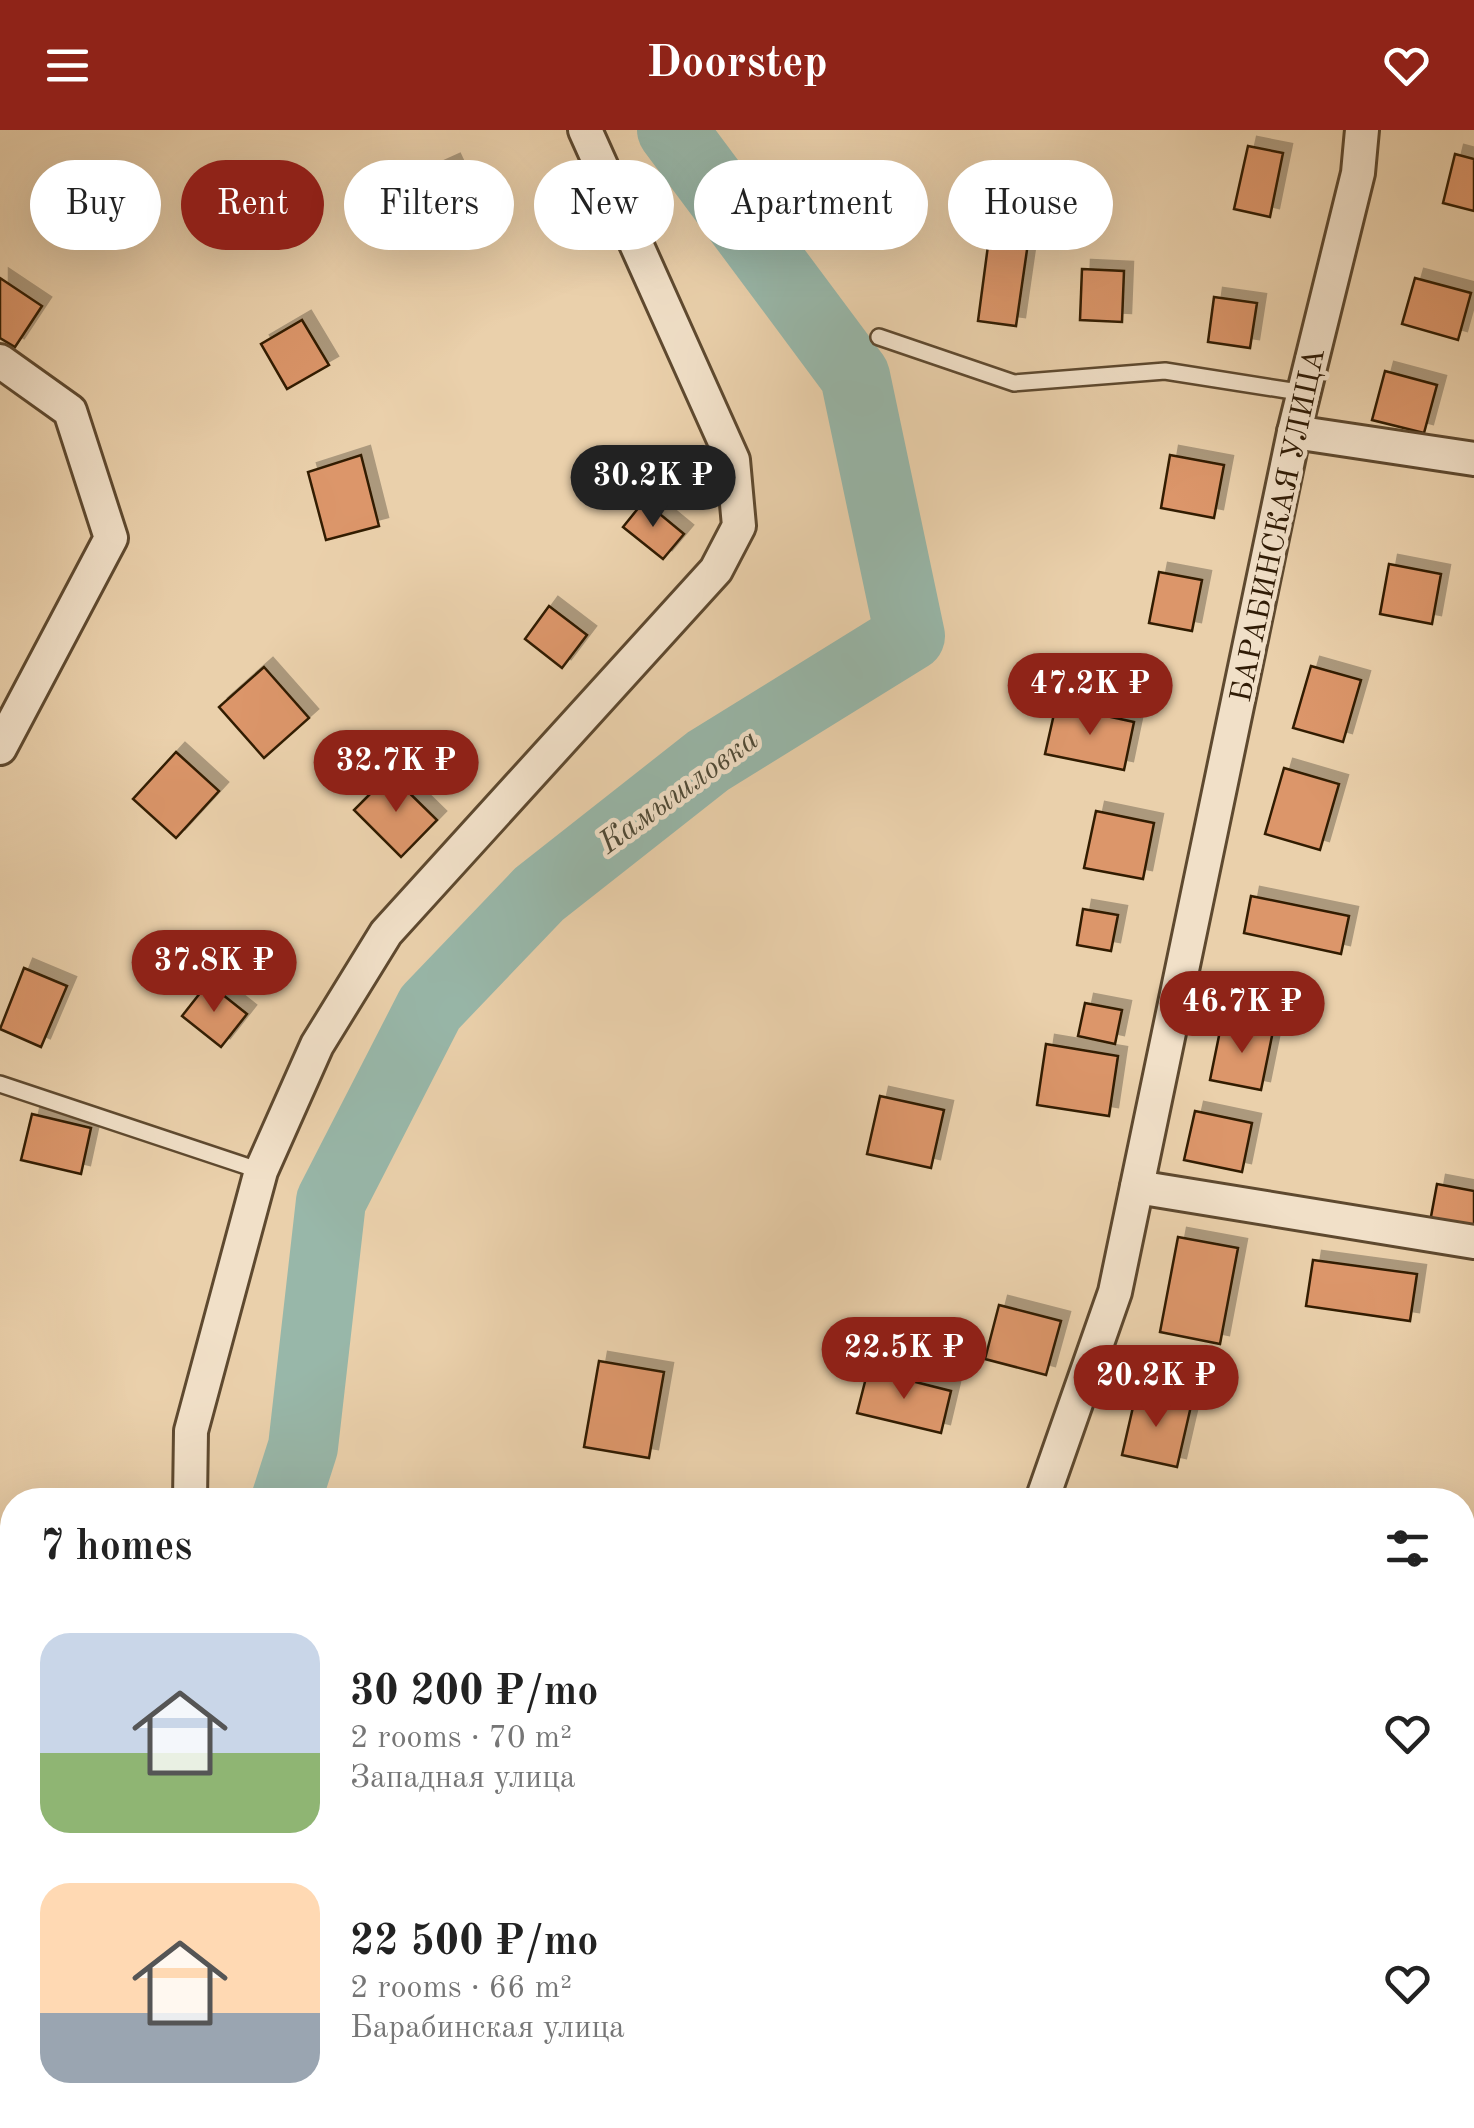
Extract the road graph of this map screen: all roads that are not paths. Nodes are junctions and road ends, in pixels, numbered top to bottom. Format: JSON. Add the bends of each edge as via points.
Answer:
{"nodes":[{"id":1,"x":585,"y":130,"type":"edge"},
{"id":2,"x":1362,"y":130,"type":"edge"},
{"id":3,"x":879,"y":337,"type":"dead end"},
{"id":4,"x":0,"y":361,"type":"edge"},
{"id":5,"x":1305,"y":393,"type":"junction"},
{"id":6,"x":1294,"y":432,"type":"junction"},
{"id":7,"x":1474,"y":459,"type":"edge"},
{"id":8,"x":0,"y":748,"type":"edge"},
{"id":9,"x":0,"y":1084,"type":"edge"},
{"id":10,"x":261,"y":1171,"type":"junction"},
{"id":11,"x":1137,"y":1187,"type":"junction"},
{"id":12,"x":1474,"y":1242,"type":"edge"},
{"id":13,"x":190,"y":1488,"type":"edge"},
{"id":14,"x":1046,"y":1488,"type":"edge"}],
"edges":[{"from":1,"to":10,"type":"street","via":[[733,460],[738,526],[716,570],[386,933],[317,1045]]},
{"from":2,"to":5,"type":"street","name":"БАРАБИНСКАЯ УЛИЦА","via":[[1358,174]]},
{"from":3,"to":5,"type":"lane","via":[[1014,383],[1165,371]]},
{"from":4,"to":8,"type":"street","via":[[70,411],[111,538]]},
{"from":5,"to":6,"type":"street","name":"БАРАБИНСКАЯ УЛИЦА"},
{"from":6,"to":7,"type":"street"},
{"from":6,"to":11,"type":"street","name":"БАРАБИНСКАЯ УЛИЦА"},
{"from":9,"to":10,"type":"lane"},
{"from":10,"to":13,"type":"street","via":[[191,1431]]},
{"from":11,"to":12,"type":"street"},
{"from":11,"to":14,"type":"street","name":"БАРАБИНСКАЯ УЛИЦА","via":[[1115,1292]]}]}
